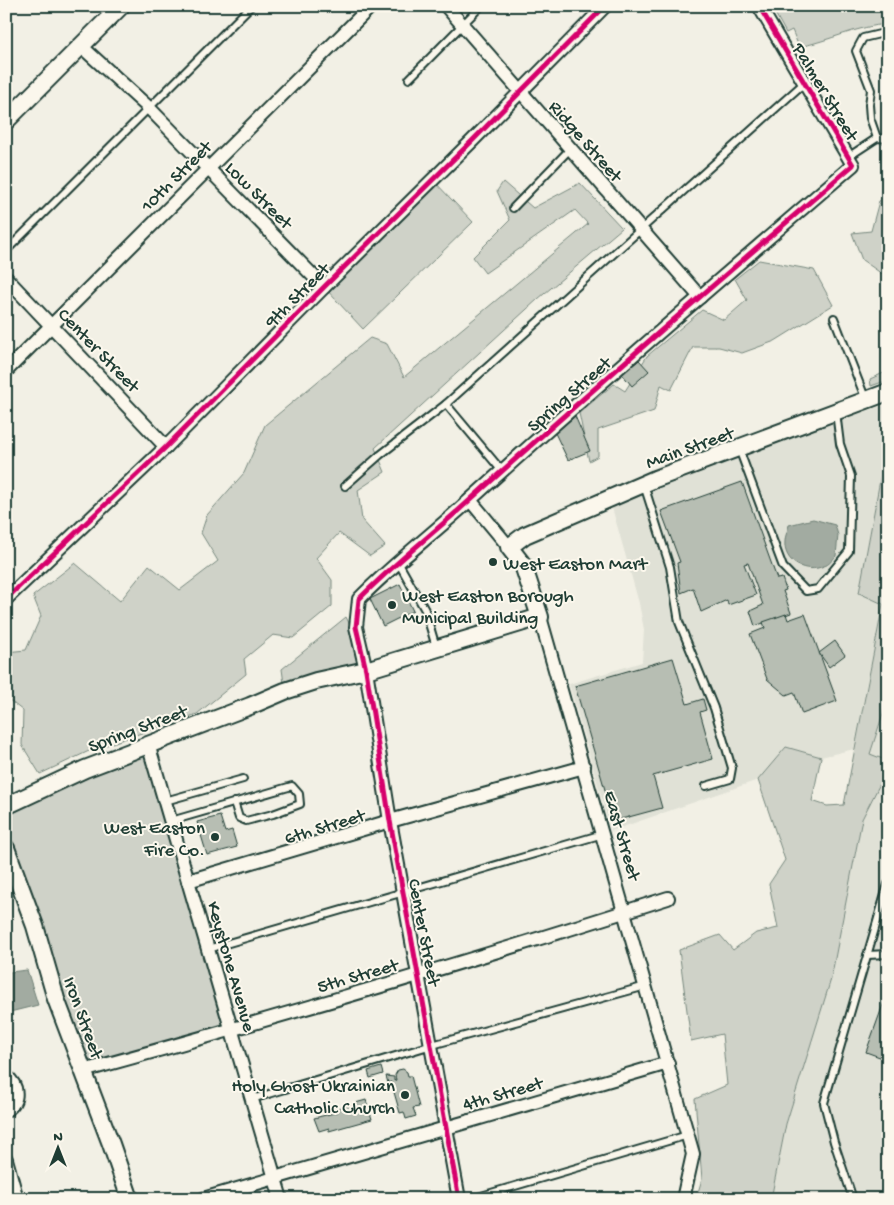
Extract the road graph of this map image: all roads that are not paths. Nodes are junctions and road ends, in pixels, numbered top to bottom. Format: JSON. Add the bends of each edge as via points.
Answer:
{"nodes":[{"id":1,"x":121,"y":6,"type":"edge"},
{"id":2,"x":250,"y":6,"type":"edge"},
{"id":3,"x":370,"y":6,"type":"edge"},
{"id":4,"x":446,"y":6,"type":"edge"},
{"id":5,"x":481,"y":6,"type":"edge"},
{"id":6,"x":605,"y":6,"type":"edge"},
{"id":7,"x":759,"y":6,"type":"edge"},
{"id":8,"x":462,"y":25,"type":"junction"},
{"id":9,"x":888,"y":32,"type":"edge"},
{"id":10,"x":82,"y":46,"type":"junction"},
{"id":11,"x":409,"y":79,"type":"dead end"},
{"id":12,"x":804,"y":83,"type":"junction"},
{"id":13,"x":520,"y":91,"type":"junction"},
{"id":14,"x":149,"y":108,"type":"junction"},
{"id":15,"x":6,"y":121,"type":"edge"},
{"id":16,"x":877,"y":138,"type":"junction"},
{"id":17,"x":888,"y":139,"type":"edge"},
{"id":18,"x":570,"y":149,"type":"junction"},
{"id":19,"x":851,"y":161,"type":"junction"},
{"id":20,"x":208,"y":169,"type":"junction"},
{"id":21,"x":513,"y":208,"type":"dead end"},
{"id":22,"x":640,"y":229,"type":"junction"},
{"id":23,"x":6,"y":251,"type":"edge"},
{"id":24,"x":6,"y":278,"type":"edge"},
{"id":25,"x":324,"y":286,"type":"junction"},
{"id":26,"x":700,"y":297,"type":"junction"},
{"id":27,"x":834,"y":318,"type":"dead end"},
{"id":28,"x":52,"y":326,"type":"junction"},
{"id":29,"x":6,"y":371,"type":"edge"},
{"id":30,"x":888,"y":392,"type":"edge"},
{"id":31,"x":866,"y":400,"type":"junction"},
{"id":32,"x":446,"y":404,"type":"junction"},
{"id":33,"x":836,"y":411,"type":"junction"},
{"id":34,"x":166,"y":447,"type":"junction"},
{"id":35,"x":740,"y":448,"type":"junction"},
{"id":36,"x":502,"y":471,"type":"junction"},
{"id":37,"x":643,"y":484,"type":"junction"},
{"id":38,"x":345,"y":486,"type":"dead end"},
{"id":39,"x":470,"y":500,"type":"junction"},
{"id":40,"x":509,"y":547,"type":"junction"},
{"id":41,"x":398,"y":562,"type":"junction"},
{"id":42,"x":6,"y":599,"type":"edge"},
{"id":43,"x":540,"y":617,"type":"junction"},
{"id":44,"x":436,"y":648,"type":"junction"},
{"id":45,"x":366,"y":670,"type":"junction"},
{"id":46,"x":148,"y":744,"type":"junction"},
{"id":47,"x":584,"y":766,"type":"junction"},
{"id":48,"x":243,"y":779,"type":"dead end"},
{"id":49,"x":706,"y":786,"type":"dead end"},
{"id":50,"x":165,"y":801,"type":"junction"},
{"id":51,"x":234,"y":802,"type":"junction"},
{"id":52,"x":6,"y":806,"type":"edge"},
{"id":53,"x":171,"y":821,"type":"junction"},
{"id":54,"x":390,"y":821,"type":"junction"},
{"id":55,"x":603,"y":834,"type":"junction"},
{"id":56,"x":6,"y":848,"type":"edge"},
{"id":57,"x":188,"y":881,"type":"junction"},
{"id":58,"x":888,"y":884,"type":"edge"},
{"id":59,"x":404,"y":893,"type":"junction"},
{"id":60,"x":668,"y":898,"type":"dead end"},
{"id":61,"x":625,"y":912,"type":"junction"},
{"id":62,"x":208,"y":949,"type":"junction"},
{"id":63,"x":888,"y":954,"type":"edge"},
{"id":64,"x":867,"y":955,"type":"junction"},
{"id":65,"x":419,"y":975,"type":"junction"},
{"id":66,"x":646,"y":986,"type":"junction"},
{"id":67,"x":232,"y":1030,"type":"junction"},
{"id":68,"x":432,"y":1045,"type":"junction"},
{"id":69,"x":668,"y":1063,"type":"junction"},
{"id":70,"x":83,"y":1071,"type":"junction"},
{"id":71,"x":6,"y":1076,"type":"edge"},
{"id":72,"x":252,"y":1099,"type":"junction"},
{"id":73,"x":6,"y":1110,"type":"edge"},
{"id":74,"x":446,"y":1128,"type":"junction"},
{"id":75,"x":688,"y":1135,"type":"junction"},
{"id":76,"x":6,"y":1159,"type":"edge"},
{"id":77,"x":275,"y":1178,"type":"junction"},
{"id":78,"x":17,"y":1199,"type":"edge"},
{"id":79,"x":130,"y":1199,"type":"edge"},
{"id":80,"x":203,"y":1199,"type":"edge"},
{"id":81,"x":281,"y":1199,"type":"edge"},
{"id":82,"x":459,"y":1199,"type":"edge"},
{"id":83,"x":471,"y":1199,"type":"edge"},
{"id":84,"x":683,"y":1199,"type":"edge"},
{"id":85,"x":853,"y":1199,"type":"edge"}],
"edges":[{"from":1,"to":10,"type":"street"},
{"from":2,"to":14,"type":"lane"},
{"from":3,"to":20,"type":"street","name":"10th Street"},
{"from":4,"to":8,"type":"street","name":"Ridge Street"},
{"from":5,"to":8,"type":"lane"},
{"from":6,"to":13,"type":"street","name":"9th Street"},
{"from":7,"to":12,"type":"street","name":"Palmer Street"},
{"from":8,"to":11,"type":"lane"},
{"from":8,"to":13,"type":"street","name":"Ridge Street"},
{"from":9,"to":16,"type":"lane","via":[[864,38],[856,51],[871,90],[870,118]]},
{"from":10,"to":14,"type":"street","name":"Low Street"},
{"from":10,"to":15,"type":"street"},
{"from":12,"to":19,"type":"street","name":"Palmer Street"},
{"from":12,"to":22,"type":"lane"},
{"from":13,"to":18,"type":"street","name":"Ridge Street"},
{"from":13,"to":25,"type":"street","name":"9th Street"},
{"from":14,"to":20,"type":"street","name":"Low Street"},
{"from":14,"to":23,"type":"lane"},
{"from":16,"to":17,"type":"lane"},
{"from":16,"to":19,"type":"lane"},
{"from":18,"to":21,"type":"lane"},
{"from":18,"to":22,"type":"street","name":"Ridge Street"},
{"from":19,"to":26,"type":"street","name":"Spring Street"},
{"from":20,"to":25,"type":"street","name":"Low Street"},
{"from":20,"to":28,"type":"street","name":"10th Street"},
{"from":22,"to":26,"type":"street","name":"Ridge Street"},
{"from":22,"to":32,"type":"lane"},
{"from":24,"to":28,"type":"street","name":"Center Street"},
{"from":25,"to":34,"type":"street","name":"9th Street"},
{"from":26,"to":36,"type":"street","name":"Spring Street"},
{"from":27,"to":31,"type":"lane"},
{"from":28,"to":29,"type":"street","name":"10th Street"},
{"from":28,"to":34,"type":"street","name":"Center Street"},
{"from":30,"to":31,"type":"street","name":"Main Street"},
{"from":31,"to":33,"type":"street","name":"Main Street"},
{"from":32,"to":36,"type":"lane"},
{"from":32,"to":38,"type":"lane"},
{"from":33,"to":35,"type":"street","name":"Main Street"},
{"from":33,"to":35,"type":"lane","via":[[840,444],[851,476],[849,552],[818,588],[806,591],[783,567]]},
{"from":34,"to":42,"type":"street","name":"9th Street"},
{"from":35,"to":37,"type":"street","name":"Main Street"},
{"from":36,"to":39,"type":"street","name":"Spring Street"},
{"from":37,"to":40,"type":"street","name":"Main Street","via":[[525,535]]},
{"from":37,"to":49,"type":"lane","via":[[670,567],[679,622],[714,708],[732,768],[730,778]]},
{"from":39,"to":40,"type":"street","name":"East Street"},
{"from":39,"to":41,"type":"street","name":"Spring Street"},
{"from":40,"to":43,"type":"street","name":"East Street","via":[[523,565]]},
{"from":41,"to":44,"type":"lane","via":[[425,610]]},
{"from":41,"to":45,"type":"street","name":"Spring Street","via":[[359,599],[356,626]]},
{"from":43,"to":44,"type":"street","name":"Spring Street"},
{"from":43,"to":47,"type":"street","name":"East Street"},
{"from":44,"to":45,"type":"street","name":"Spring Street"},
{"from":45,"to":46,"type":"street","name":"Spring Street","via":[[285,691]]},
{"from":45,"to":54,"type":"street","name":"Center Street"},
{"from":46,"to":50,"type":"street","name":"Keystone Avenue"},
{"from":46,"to":52,"type":"street","name":"Spring Street"},
{"from":47,"to":54,"type":"street","name":"6th Street"},
{"from":47,"to":55,"type":"street","name":"East Street"},
{"from":48,"to":50,"type":"lane"},
{"from":50,"to":53,"type":"street","name":"Keystone Avenue"},
{"from":51,"to":51,"type":"lane","via":[[239,818],[246,821],[300,804],[299,794],[292,786]]},
{"from":51,"to":53,"type":"lane"},
{"from":53,"to":57,"type":"street","name":"Keystone Avenue"},
{"from":54,"to":57,"type":"street","name":"6th Street"},
{"from":54,"to":59,"type":"street","name":"Center Street"},
{"from":55,"to":59,"type":"lane"},
{"from":55,"to":61,"type":"street","name":"East Street"},
{"from":56,"to":70,"type":"street","name":"Iron Street"},
{"from":57,"to":62,"type":"street","name":"Keystone Avenue"},
{"from":58,"to":64,"type":"lane"},
{"from":59,"to":62,"type":"lane"},
{"from":59,"to":65,"type":"street","name":"Center Street"},
{"from":60,"to":61,"type":"street","name":"5th Street"},
{"from":61,"to":65,"type":"street","name":"5th Street"},
{"from":61,"to":66,"type":"street","name":"East Street"},
{"from":62,"to":67,"type":"street","name":"Keystone Avenue"},
{"from":63,"to":64,"type":"lane"},
{"from":64,"to":85,"type":"lane","via":[[824,1103]]},
{"from":65,"to":67,"type":"street","name":"5th Street"},
{"from":65,"to":68,"type":"street","name":"Center Street"},
{"from":66,"to":68,"type":"lane"},
{"from":66,"to":69,"type":"street","name":"East Street"},
{"from":67,"to":70,"type":"street","name":"5th Street"},
{"from":67,"to":72,"type":"street","name":"Keystone Avenue"},
{"from":68,"to":72,"type":"lane"},
{"from":68,"to":74,"type":"street","name":"Center Street"},
{"from":69,"to":74,"type":"street","name":"4th Street"},
{"from":69,"to":75,"type":"street","name":"East Street"},
{"from":70,"to":79,"type":"street","name":"Iron Street"},
{"from":71,"to":73,"type":"street","via":[[12,1080],[16,1092],[14,1104]]},
{"from":72,"to":77,"type":"street","name":"Keystone Avenue"},
{"from":74,"to":77,"type":"street","name":"4th Street"},
{"from":74,"to":82,"type":"street","name":"Center Street"},
{"from":75,"to":83,"type":"lane"},
{"from":75,"to":84,"type":"street","name":"East Street","via":[[693,1154]]},
{"from":76,"to":78,"type":"street"},
{"from":77,"to":80,"type":"street","name":"4th Street"},
{"from":77,"to":81,"type":"street","name":"Keystone Avenue"}]}
